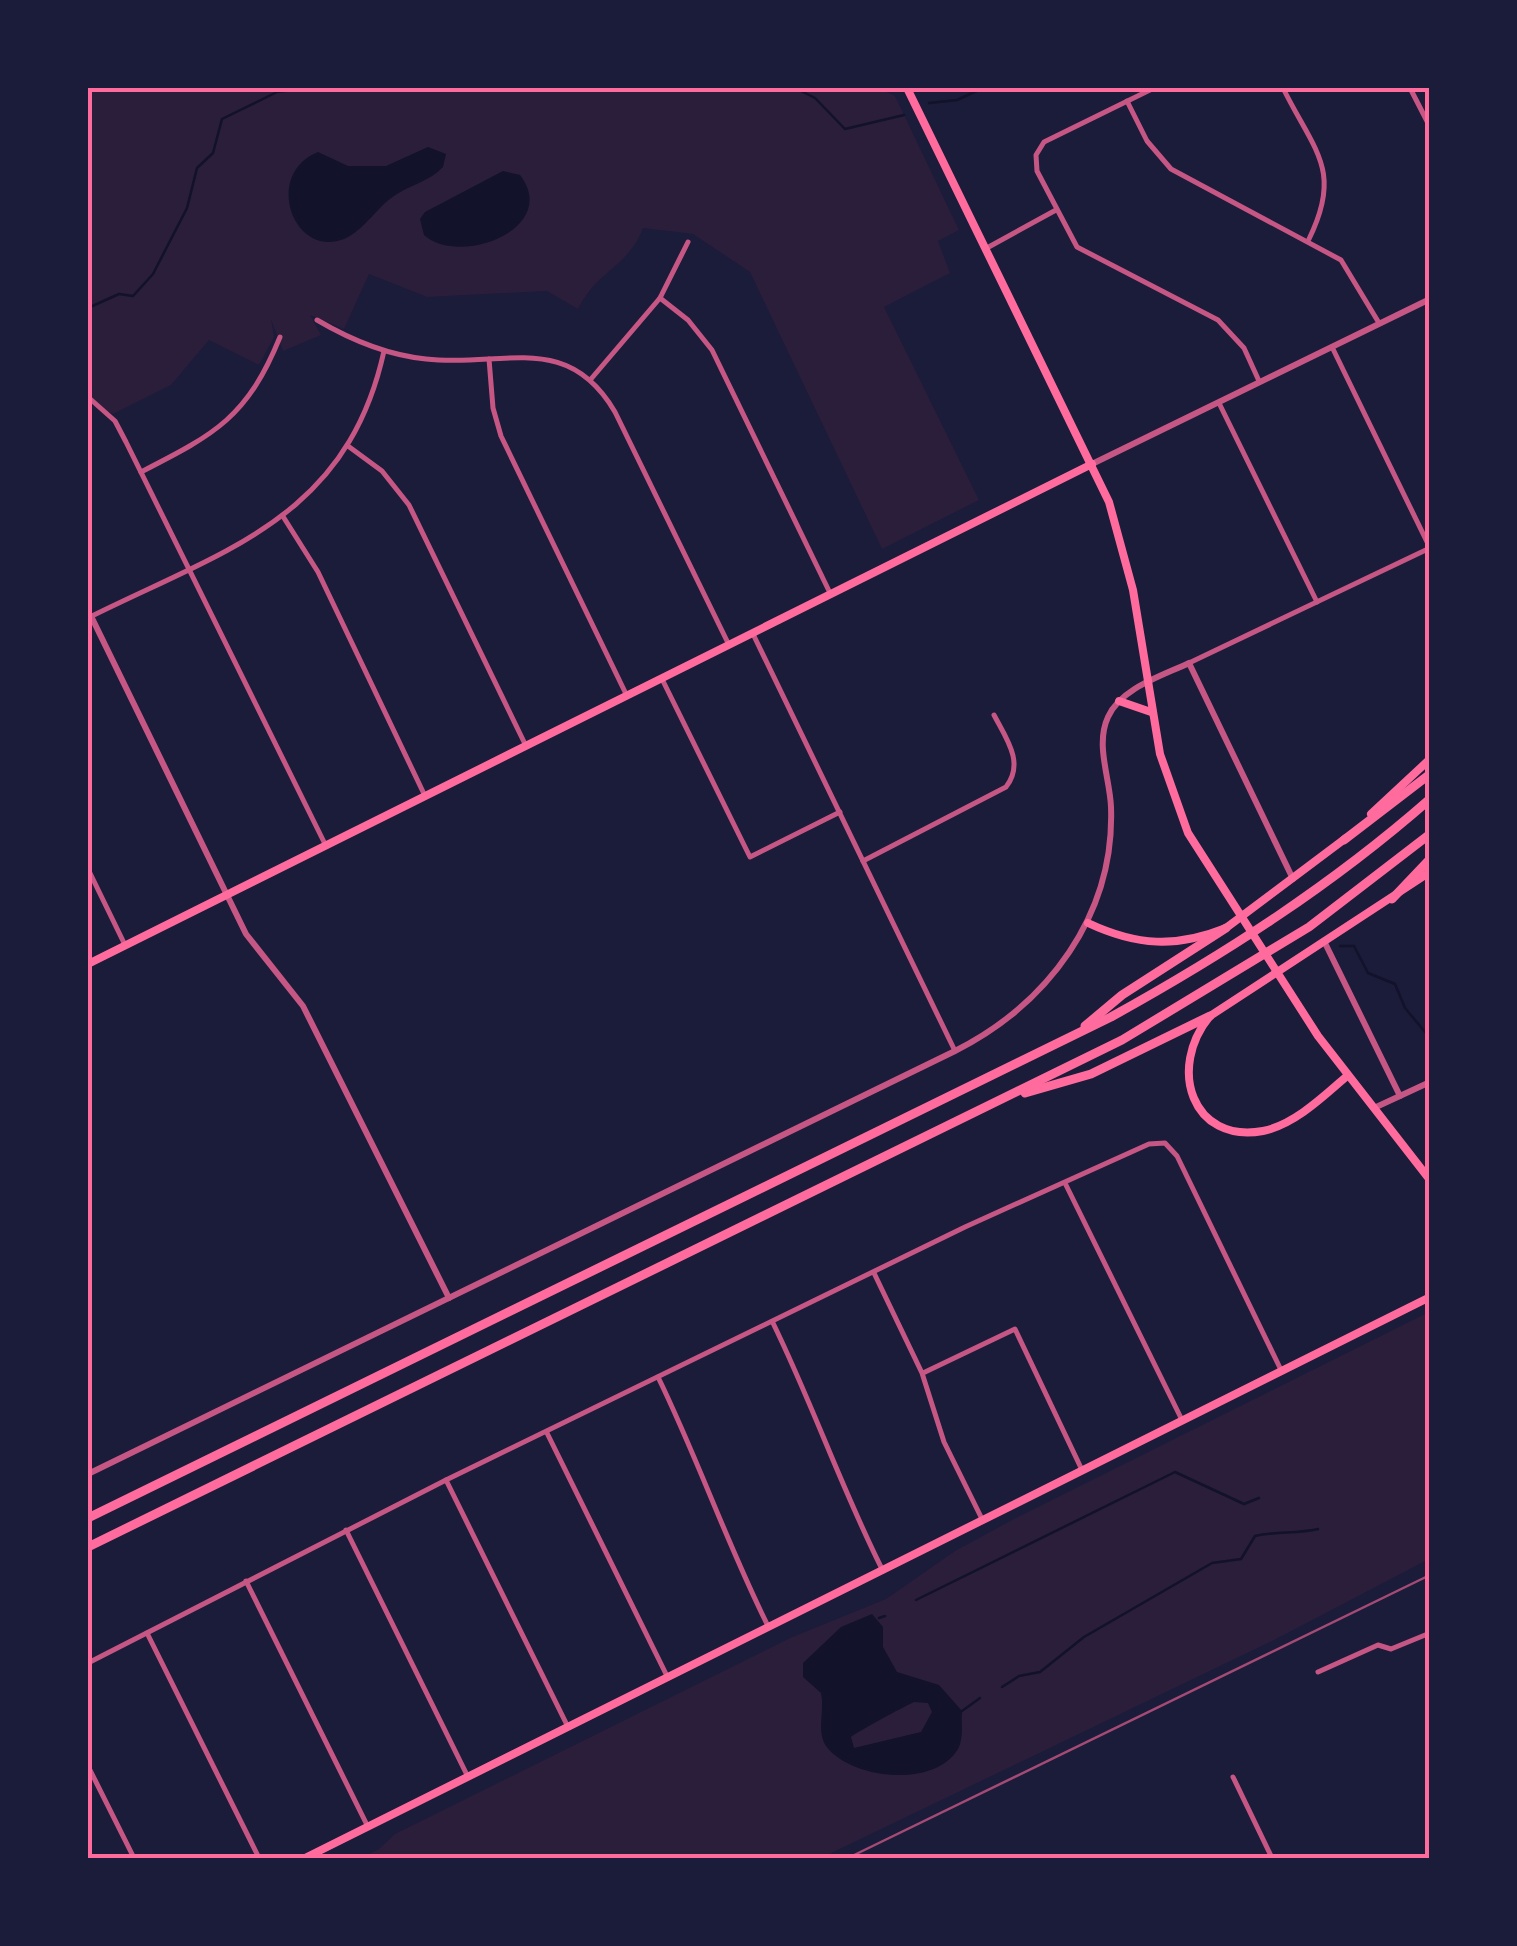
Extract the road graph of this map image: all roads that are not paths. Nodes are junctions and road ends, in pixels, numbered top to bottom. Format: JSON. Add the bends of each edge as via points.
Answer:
{"nodes":[{"id":1,"x":907,"y":88,"type":"edge"},
{"id":2,"x":1154,"y":88,"type":"edge"},
{"id":3,"x":1283,"y":88,"type":"edge"},
{"id":4,"x":1410,"y":88,"type":"edge"},
{"id":5,"x":1127,"y":101,"type":"junction"},
{"id":6,"x":1430,"y":128,"type":"edge"},
{"id":7,"x":1056,"y":210,"type":"junction"},
{"id":8,"x":1308,"y":239,"type":"junction"},
{"id":9,"x":688,"y":242,"type":"dead end"},
{"id":10,"x":985,"y":249,"type":"junction"},
{"id":11,"x":660,"y":298,"type":"junction"},
{"id":12,"x":1430,"y":299,"type":"edge"},
{"id":13,"x":317,"y":320,"type":"dead end"},
{"id":14,"x":1379,"y":323,"type":"junction"},
{"id":15,"x":280,"y":338,"type":"dead end"},
{"id":16,"x":1332,"y":347,"type":"junction"},
{"id":17,"x":384,"y":351,"type":"junction"},
{"id":18,"x":489,"y":358,"type":"junction"},
{"id":19,"x":591,"y":379,"type":"junction"},
{"id":20,"x":1259,"y":382,"type":"junction"},
{"id":21,"x":88,"y":396,"type":"edge"},
{"id":22,"x":1219,"y":402,"type":"junction"},
{"id":23,"x":348,"y":446,"type":"junction"},
{"id":24,"x":1092,"y":464,"type":"junction"},
{"id":25,"x":141,"y":472,"type":"junction"},
{"id":26,"x":284,"y":518,"type":"junction"},
{"id":27,"x":1429,"y":548,"type":"edge"},
{"id":28,"x":190,"y":568,"type":"junction"},
{"id":29,"x":831,"y":595,"type":"junction"},
{"id":30,"x":1316,"y":602,"type":"junction"},
{"id":31,"x":89,"y":614,"type":"edge"},
{"id":32,"x":753,"y":634,"type":"junction"},
{"id":33,"x":729,"y":646,"type":"junction"},
{"id":34,"x":1190,"y":664,"type":"junction"},
{"id":35,"x":662,"y":679,"type":"junction"},
{"id":36,"x":1147,"y":683,"type":"junction"},
{"id":37,"x":626,"y":696,"type":"junction"},
{"id":38,"x":1119,"y":701,"type":"junction"},
{"id":39,"x":1151,"y":712,"type":"junction"},
{"id":40,"x":994,"y":715,"type":"dead end"},
{"id":41,"x":526,"y":746,"type":"junction"},
{"id":42,"x":1430,"y":759,"type":"edge"},
{"id":43,"x":1430,"y":774,"type":"edge"},
{"id":44,"x":425,"y":796,"type":"junction"},
{"id":45,"x":1430,"y":800,"type":"edge"},
{"id":46,"x":840,"y":812,"type":"junction"},
{"id":47,"x":1430,"y":834,"type":"edge"},
{"id":48,"x":1344,"y":840,"type":"junction"},
{"id":49,"x":326,"y":847,"type":"junction"},
{"id":50,"x":1430,"y":859,"type":"edge"},
{"id":51,"x":863,"y":861,"type":"junction"},
{"id":52,"x":88,"y":870,"type":"edge"},
{"id":53,"x":1430,"y":872,"type":"edge"},
{"id":54,"x":1294,"y":880,"type":"junction"},
{"id":55,"x":227,"y":896,"type":"junction"},
{"id":56,"x":1392,"y":899,"type":"junction"},
{"id":57,"x":1088,"y":922,"type":"junction"},
{"id":58,"x":1226,"y":928,"type":"junction"},
{"id":59,"x":1325,"y":943,"type":"junction"},
{"id":60,"x":125,"y":946,"type":"junction"},
{"id":61,"x":88,"y":964,"type":"edge"},
{"id":62,"x":1210,"y":1016,"type":"junction"},
{"id":63,"x":1072,"y":1036,"type":"junction"},
{"id":64,"x":955,"y":1050,"type":"junction"},
{"id":65,"x":1348,"y":1076,"type":"junction"},
{"id":66,"x":1430,"y":1082,"type":"edge"},
{"id":67,"x":1400,"y":1096,"type":"junction"},
{"id":68,"x":998,"y":1101,"type":"junction"},
{"id":69,"x":1373,"y":1109,"type":"junction"},
{"id":70,"x":1430,"y":1180,"type":"edge"},
{"id":71,"x":1065,"y":1183,"type":"junction"},
{"id":72,"x":873,"y":1272,"type":"junction"},
{"id":73,"x":449,"y":1298,"type":"junction"},
{"id":74,"x":1430,"y":1298,"type":"edge"},
{"id":75,"x":772,"y":1322,"type":"junction"},
{"id":76,"x":1282,"y":1372,"type":"junction"},
{"id":77,"x":922,"y":1373,"type":"junction"},
{"id":78,"x":658,"y":1377,"type":"junction"},
{"id":79,"x":1184,"y":1422,"type":"junction"},
{"id":80,"x":547,"y":1433,"type":"junction"},
{"id":81,"x":1083,"y":1473,"type":"junction"},
{"id":82,"x":88,"y":1474,"type":"edge"},
{"id":83,"x":446,"y":1480,"type":"junction"},
{"id":84,"x":88,"y":1518,"type":"edge"},
{"id":85,"x":983,"y":1522,"type":"junction"},
{"id":86,"x":346,"y":1530,"type":"junction"},
{"id":87,"x":88,"y":1546,"type":"edge"},
{"id":88,"x":883,"y":1571,"type":"junction"},
{"id":89,"x":246,"y":1580,"type":"junction"},
{"id":90,"x":769,"y":1629,"type":"junction"},
{"id":91,"x":146,"y":1632,"type":"junction"},
{"id":92,"x":1430,"y":1633,"type":"edge"},
{"id":93,"x":88,"y":1663,"type":"edge"},
{"id":94,"x":1318,"y":1672,"type":"dead end"},
{"id":95,"x":668,"y":1678,"type":"junction"},
{"id":96,"x":568,"y":1728,"type":"junction"},
{"id":97,"x":88,"y":1766,"type":"edge"},
{"id":98,"x":1233,"y":1776,"type":"dead end"},
{"id":99,"x":468,"y":1777,"type":"junction"},
{"id":100,"x":368,"y":1827,"type":"junction"},
{"id":101,"x":134,"y":1858,"type":"edge"},
{"id":102,"x":259,"y":1858,"type":"edge"},
{"id":103,"x":305,"y":1858,"type":"edge"},
{"id":104,"x":1272,"y":1858,"type":"edge"}],
"edges":[{"from":1,"to":10,"type":"main road"},
{"from":2,"to":5,"type":"street"},
{"from":3,"to":8,"type":"street","via":[[1327,186]]},
{"from":4,"to":6,"type":"street"},
{"from":5,"to":7,"type":"street","via":[[1051,137],[1036,155]]},
{"from":5,"to":8,"type":"street","via":[[1171,169]]},
{"from":7,"to":10,"type":"street"},
{"from":7,"to":20,"type":"street","via":[[1084,253],[1227,327]]},
{"from":8,"to":14,"type":"street","via":[[1348,267]]},
{"from":9,"to":11,"type":"street"},
{"from":10,"to":24,"type":"main road"},
{"from":11,"to":19,"type":"street"},
{"from":11,"to":29,"type":"street","via":[[712,350]]},
{"from":12,"to":14,"type":"street"},
{"from":13,"to":17,"type":"street"},
{"from":14,"to":16,"type":"street"},
{"from":15,"to":25,"type":"street","via":[[258,387],[234,418]]},
{"from":16,"to":20,"type":"street"},
{"from":16,"to":27,"type":"street"},
{"from":17,"to":18,"type":"street","via":[[444,361]]},
{"from":17,"to":23,"type":"street"},
{"from":18,"to":19,"type":"street","via":[[542,357]]},
{"from":18,"to":37,"type":"street","via":[[501,436]]},
{"from":19,"to":33,"type":"street","via":[[615,412]]},
{"from":20,"to":22,"type":"street"},
{"from":21,"to":25,"type":"street","via":[[115,421]]},
{"from":22,"to":24,"type":"street"},
{"from":22,"to":30,"type":"street"},
{"from":23,"to":26,"type":"street"},
{"from":23,"to":41,"type":"street","via":[[382,471],[409,504]]},
{"from":24,"to":29,"type":"main road"},
{"from":24,"to":36,"type":"main road","via":[[1122,539]]},
{"from":25,"to":28,"type":"street"},
{"from":26,"to":28,"type":"street"},
{"from":26,"to":44,"type":"street","via":[[318,572]]},
{"from":27,"to":30,"type":"street"},
{"from":28,"to":31,"type":"street"},
{"from":28,"to":49,"type":"street"},
{"from":29,"to":32,"type":"main road"},
{"from":30,"to":34,"type":"street"},
{"from":31,"to":55,"type":"street"},
{"from":32,"to":33,"type":"main road"},
{"from":32,"to":46,"type":"street"},
{"from":33,"to":35,"type":"main road"},
{"from":34,"to":36,"type":"street"},
{"from":34,"to":54,"type":"street"},
{"from":35,"to":37,"type":"main road"},
{"from":35,"to":46,"type":"street","via":[[750,857]]},
{"from":36,"to":38,"type":"street"},
{"from":36,"to":39,"type":"main road"},
{"from":37,"to":41,"type":"main road"},
{"from":38,"to":39,"type":"main road"},
{"from":38,"to":57,"type":"street","via":[[1103,733],[1110,830]]},
{"from":39,"to":65,"type":"main road","via":[[1178,810],[1224,896]]},
{"from":40,"to":51,"type":"street","via":[[1013,752],[1012,779],[1001,791]]},
{"from":41,"to":44,"type":"main road"},
{"from":42,"to":48,"type":"main road"},
{"from":43,"to":48,"type":"highway"},
{"from":44,"to":49,"type":"main road"},
{"from":45,"to":63,"type":"highway","via":[[1284,914]]},
{"from":46,"to":51,"type":"street"},
{"from":47,"to":68,"type":"highway","via":[[1238,974]]},
{"from":48,"to":54,"type":"main road"},
{"from":49,"to":55,"type":"main road"},
{"from":50,"to":56,"type":"highway"},
{"from":51,"to":64,"type":"street"},
{"from":52,"to":60,"type":"street"},
{"from":53,"to":56,"type":"main road"},
{"from":54,"to":58,"type":"main road"},
{"from":55,"to":60,"type":"main road"},
{"from":55,"to":73,"type":"street","via":[[254,947],[303,1006]]},
{"from":56,"to":59,"type":"main road"},
{"from":57,"to":58,"type":"main road","via":[[1158,944]]},
{"from":57,"to":64,"type":"street","via":[[1038,994]]},
{"from":58,"to":63,"type":"highway"},
{"from":59,"to":62,"type":"main road"},
{"from":59,"to":67,"type":"street"},
{"from":60,"to":61,"type":"main road"},
{"from":62,"to":65,"type":"main road","via":[[1190,1044],[1187,1077],[1204,1112],[1228,1128],[1249,1132],[1281,1125]]},
{"from":62,"to":68,"type":"highway","via":[[1091,1074]]},
{"from":63,"to":84,"type":"highway"},
{"from":64,"to":73,"type":"street"},
{"from":65,"to":69,"type":"main road"},
{"from":66,"to":67,"type":"street"},
{"from":67,"to":69,"type":"street"},
{"from":68,"to":87,"type":"highway"},
{"from":69,"to":70,"type":"main road"},
{"from":71,"to":72,"type":"street"},
{"from":71,"to":76,"type":"street","via":[[1149,1144],[1165,1144],[1177,1156]]},
{"from":71,"to":79,"type":"street"},
{"from":72,"to":75,"type":"street"},
{"from":72,"to":77,"type":"street"},
{"from":73,"to":82,"type":"street"},
{"from":74,"to":76,"type":"main road"},
{"from":75,"to":78,"type":"street"},
{"from":75,"to":88,"type":"street"},
{"from":76,"to":79,"type":"main road"},
{"from":77,"to":81,"type":"street","via":[[1015,1329]]},
{"from":77,"to":85,"type":"street","via":[[944,1442]]},
{"from":78,"to":80,"type":"street"},
{"from":78,"to":90,"type":"street","via":[[699,1462],[723,1537]]},
{"from":79,"to":81,"type":"main road"},
{"from":80,"to":83,"type":"street"},
{"from":80,"to":95,"type":"street"},
{"from":81,"to":85,"type":"main road"},
{"from":83,"to":86,"type":"street"},
{"from":83,"to":96,"type":"street"},
{"from":85,"to":88,"type":"main road"},
{"from":86,"to":89,"type":"street"},
{"from":86,"to":99,"type":"street"},
{"from":88,"to":90,"type":"main road"},
{"from":89,"to":91,"type":"street"},
{"from":89,"to":100,"type":"street"},
{"from":90,"to":95,"type":"main road"},
{"from":91,"to":93,"type":"street"},
{"from":91,"to":102,"type":"street"},
{"from":92,"to":94,"type":"street","via":[[1391,1648],[1378,1645]]},
{"from":95,"to":96,"type":"main road"},
{"from":96,"to":99,"type":"main road"},
{"from":97,"to":101,"type":"street"},
{"from":98,"to":104,"type":"street"},
{"from":99,"to":100,"type":"main road"},
{"from":100,"to":103,"type":"main road"}]}
